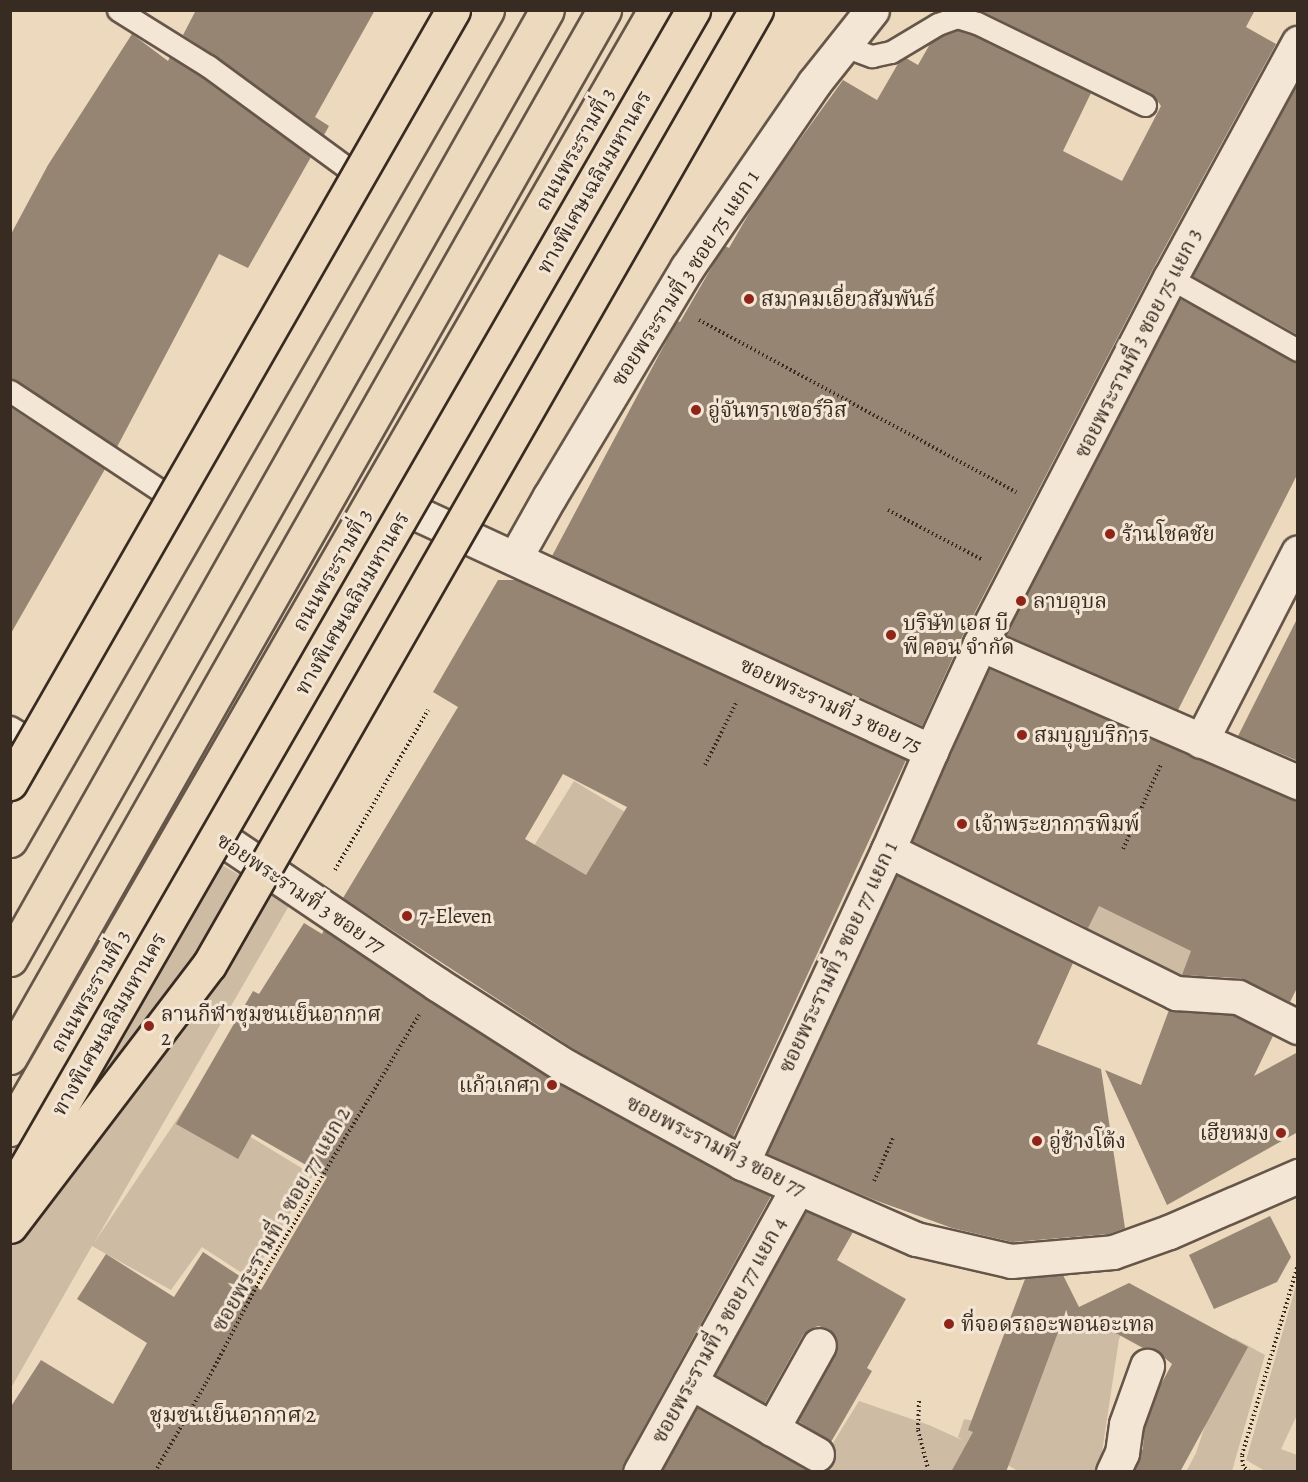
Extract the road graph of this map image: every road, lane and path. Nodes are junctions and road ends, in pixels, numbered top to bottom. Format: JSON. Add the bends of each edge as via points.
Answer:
{"nodes":[{"id":1,"x":118,"y":10,"type":"edge"},
{"id":2,"x":453,"y":10,"type":"edge"},
{"id":3,"x":487,"y":10,"type":"edge"},
{"id":4,"x":547,"y":10,"type":"edge"},
{"id":5,"x":604,"y":10,"type":"edge"},
{"id":6,"x":655,"y":10,"type":"edge"},
{"id":7,"x":693,"y":10,"type":"edge"},
{"id":8,"x":756,"y":10,"type":"edge"},
{"id":9,"x":872,"y":10,"type":"edge"},
{"id":10,"x":1298,"y":43,"type":"edge"},
{"id":11,"x":844,"y":46,"type":"junction"},
{"id":12,"x":1145,"y":105,"type":"dead end"},
{"id":13,"x":384,"y":194,"type":"junction"},
{"id":14,"x":1170,"y":278,"type":"junction"},
{"id":15,"x":666,"y":302,"type":"junction"},
{"id":16,"x":1298,"y":350,"type":"edge"},
{"id":17,"x":10,"y":391,"type":"edge"},
{"id":18,"x":376,"y":494,"type":"junction"},
{"id":19,"x":888,"y":510,"type":"dead end"},
{"id":20,"x":1051,"y":511,"type":"junction"},
{"id":21,"x":197,"y":515,"type":"junction"},
{"id":22,"x":1298,"y":552,"type":"edge"},
{"id":23,"x":515,"y":558,"type":"junction"},
{"id":24,"x":1016,"y":577,"type":"junction"},
{"id":25,"x":980,"y":644,"type":"junction"},
{"id":26,"x":754,"y":669,"type":"junction"},
{"id":27,"x":428,"y":710,"type":"dead end"},
{"id":28,"x":10,"y":727,"type":"edge"},
{"id":29,"x":1189,"y":735,"type":"junction"},
{"id":30,"x":931,"y":750,"type":"junction"},
{"id":31,"x":59,"y":756,"type":"junction"},
{"id":32,"x":705,"y":765,"type":"dead end"},
{"id":33,"x":1298,"y":782,"type":"edge"},
{"id":34,"x":10,"y":783,"type":"edge"},
{"id":35,"x":190,"y":818,"type":"junction"},
{"id":36,"x":10,"y":840,"type":"edge"},
{"id":37,"x":1123,"y":849,"type":"dead end"},
{"id":38,"x":888,"y":850,"type":"junction"},
{"id":39,"x":316,"y":902,"type":"junction"},
{"id":40,"x":10,"y":958,"type":"edge"},
{"id":41,"x":437,"y":984,"type":"junction"},
{"id":42,"x":1298,"y":1027,"type":"edge"},
{"id":43,"x":10,"y":1057,"type":"edge"},
{"id":44,"x":10,"y":1130,"type":"edge"},
{"id":45,"x":893,"y":1138,"type":"dead end"},
{"id":46,"x":742,"y":1163,"type":"junction"},
{"id":47,"x":1298,"y":1176,"type":"edge"},
{"id":48,"x":797,"y":1189,"type":"junction"},
{"id":49,"x":10,"y":1195,"type":"edge"},
{"id":50,"x":859,"y":1215,"type":"junction"},
{"id":51,"x":10,"y":1226,"type":"edge"},
{"id":52,"x":1298,"y":1265,"type":"edge"},
{"id":53,"x":819,"y":1345,"type":"dead end"},
{"id":54,"x":1147,"y":1366,"type":"dead end"},
{"id":55,"x":690,"y":1382,"type":"junction"},
{"id":56,"x":919,"y":1401,"type":"dead end"},
{"id":57,"x":772,"y":1429,"type":"junction"},
{"id":58,"x":817,"y":1454,"type":"dead end"},
{"id":59,"x":928,"y":1469,"type":"dead end"},
{"id":60,"x":155,"y":1472,"type":"edge"},
{"id":61,"x":640,"y":1472,"type":"edge"},
{"id":62,"x":1113,"y":1472,"type":"edge"},
{"id":63,"x":1249,"y":1472,"type":"edge"}],
"edges":[{"from":1,"to":13,"type":"lane","via":[[208,66]]},
{"from":2,"to":34,"type":"main road","bridge":true},
{"from":3,"to":13,"type":"main road"},
{"from":4,"to":40,"type":"main road"},
{"from":5,"to":43,"type":"main road","name":"ถนนพระรามที่ 3"},
{"from":6,"to":18,"type":"main road","name":"ถนนพระรามที่ 3"},
{"from":7,"to":49,"type":"main road","name":"ทางพิเศษเฉลิมมหานคร","bridge":true},
{"from":8,"to":51,"type":"main road","bridge":true,"via":[[209,965]]},
{"from":9,"to":11,"type":"street","name":"ซอยพระรามที่ 3 ซอย 75 แยก 1"},
{"from":10,"to":14,"type":"street","name":"ซอยพระรามที่ 3 ซอย 75 แยก 3"},
{"from":11,"to":12,"type":"lane","via":[[872,57],[891,52],[957,17],[977,23]]},
{"from":11,"to":15,"type":"street","name":"ซอยพระรามที่ 3 ซอย 75 แยก 1","via":[[814,83]]},
{"from":13,"to":21,"type":"main road"},
{"from":14,"to":16,"type":"lane"},
{"from":14,"to":20,"type":"street","name":"ซอยพระรามที่ 3 ซอย 75 แยก 3"},
{"from":15,"to":20,"type":"path"},
{"from":15,"to":23,"type":"street","name":"ซอยพระรามที่ 3 ซอย 75 แยก 1"},
{"from":17,"to":21,"type":"lane"},
{"from":18,"to":23,"type":"street","name":"ซอยพระรามที่ 3 ซอย 75"},
{"from":18,"to":35,"type":"main road","name":"ถนนพระรามที่ 3"},
{"from":19,"to":24,"type":"path"},
{"from":20,"to":24,"type":"street","name":"ซอยพระรามที่ 3 ซอย 75 แยก 3"},
{"from":21,"to":31,"type":"main road"},
{"from":22,"to":29,"type":"street"},
{"from":23,"to":26,"type":"street","name":"ซอยพระรามที่ 3 ซอย 75"},
{"from":24,"to":25,"type":"street","name":"ซอยพระรามที่ 3 ซอย 75 แยก 3"},
{"from":25,"to":29,"type":"street"},
{"from":25,"to":30,"type":"street","name":"ซอยพระรามที่ 3 ซอย 75"},
{"from":26,"to":30,"type":"street","name":"ซอยพระรามที่ 3 ซอย 75"},
{"from":26,"to":32,"type":"path"},
{"from":27,"to":39,"type":"path"},
{"from":28,"to":31,"type":"lane"},
{"from":29,"to":33,"type":"street"},
{"from":29,"to":37,"type":"path"},
{"from":30,"to":38,"type":"street","name":"ซอยพระรามที่ 3 ซอย 77 แยก 1"},
{"from":31,"to":36,"type":"main road"},
{"from":35,"to":39,"type":"street","name":"ซอยพระรามที่ 3 ซอย 77"},
{"from":35,"to":44,"type":"main road","name":"ถนนพระรามที่ 3"},
{"from":38,"to":42,"type":"street","via":[[1176,993],[1238,997]]},
{"from":38,"to":46,"type":"street","name":"ซอยพระรามที่ 3 ซอย 77 แยก 1"},
{"from":39,"to":41,"type":"street","name":"ซอยพระรามที่ 3 ซอย 77"},
{"from":41,"to":46,"type":"street","name":"ซอยพระรามที่ 3 ซอย 77","via":[[567,1067]]},
{"from":41,"to":60,"type":"path","name":"ซอยพระรามที่ 3 ซอย 77 แยก 2","via":[[261,1278]]},
{"from":45,"to":50,"type":"path"},
{"from":46,"to":48,"type":"street","name":"ซอยพระรามที่ 3 ซอย 77"},
{"from":47,"to":50,"type":"street","name":"ซอยพระรามที่ 3 ซอย 77","via":[[1113,1252],[1011,1261],[916,1239]]},
{"from":48,"to":50,"type":"street","name":"ซอยพระรามที่ 3 ซอย 77"},
{"from":48,"to":55,"type":"street","name":"ซอยพระรามที่ 3 ซอย 77 แยก 4"},
{"from":52,"to":63,"type":"path","via":[[1242,1455],[1243,1466]]},
{"from":53,"to":57,"type":"street"},
{"from":54,"to":62,"type":"street"},
{"from":55,"to":57,"type":"street"},
{"from":55,"to":61,"type":"street","name":"ซอยพระรามที่ 3 ซอย 77 แยก 4"},
{"from":56,"to":59,"type":"path","via":[[918,1430]]},
{"from":57,"to":58,"type":"street"}]}
